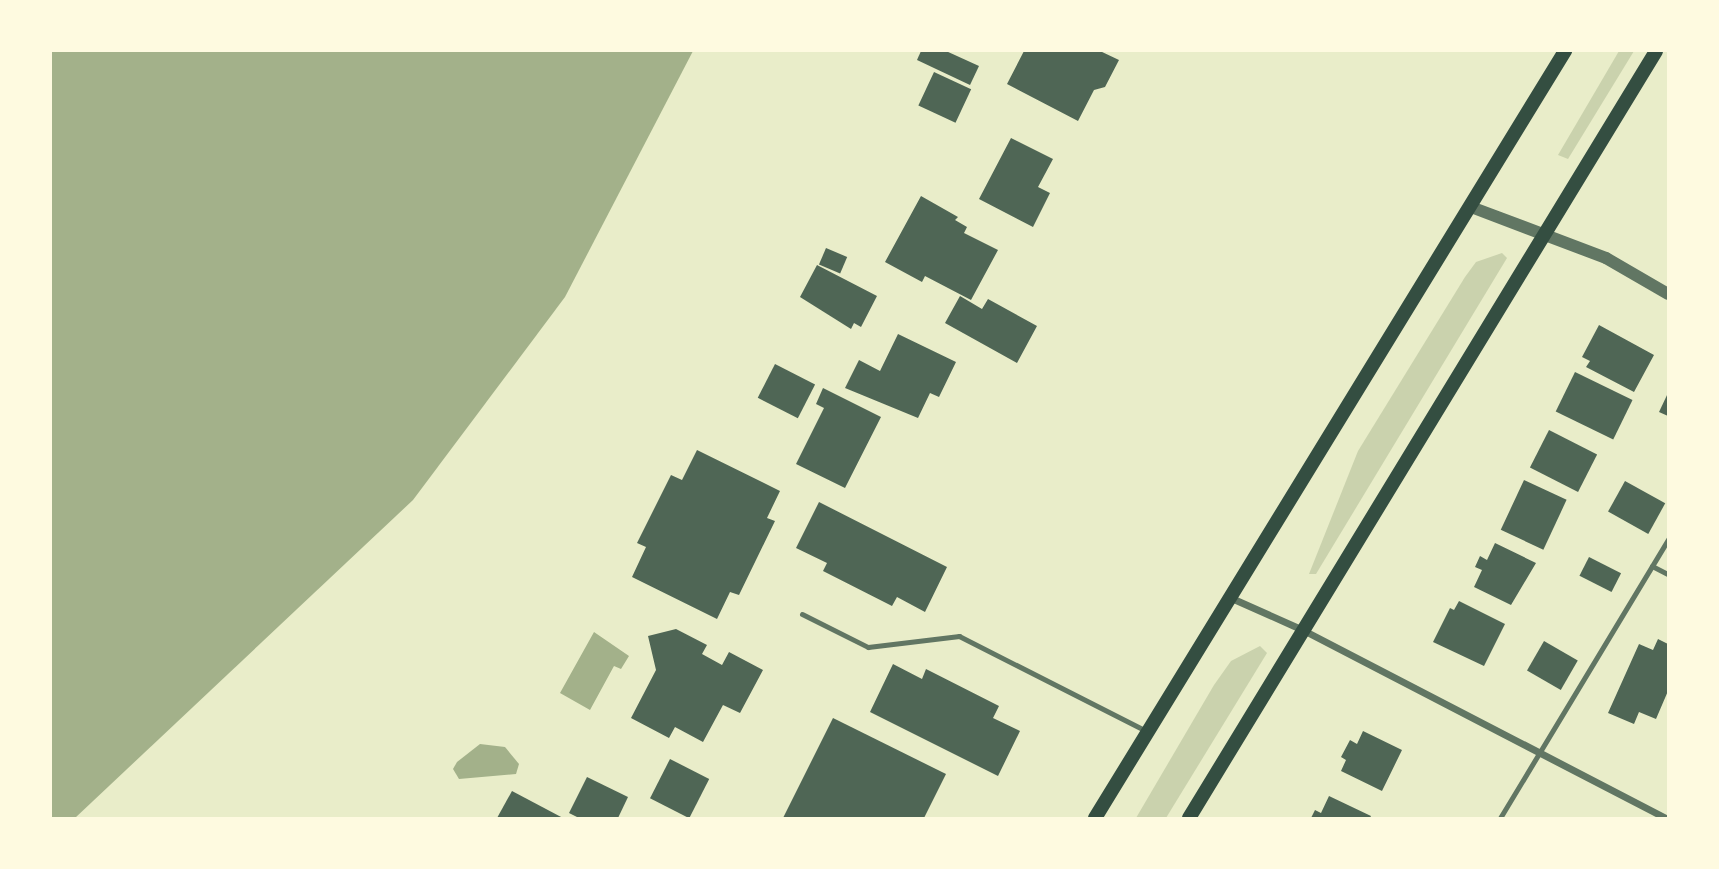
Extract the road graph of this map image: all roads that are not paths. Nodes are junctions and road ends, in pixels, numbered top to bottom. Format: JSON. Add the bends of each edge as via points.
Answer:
{"nodes":[{"id":1,"x":1565,"y":51,"type":"edge"},
{"id":2,"x":1656,"y":51,"type":"edge"},
{"id":3,"x":1471,"y":206,"type":"junction"},
{"id":4,"x":1545,"y":233,"type":"junction"},
{"id":5,"x":1668,"y":294,"type":"edge"},
{"id":6,"x":1668,"y":538,"type":"edge"},
{"id":7,"x":1652,"y":566,"type":"junction"},
{"id":8,"x":1668,"y":574,"type":"edge"},
{"id":9,"x":1228,"y":597,"type":"junction"},
{"id":10,"x":802,"y":614,"type":"dead end"},
{"id":11,"x":1303,"y":630,"type":"junction"},
{"id":12,"x":1147,"y":732,"type":"junction"},
{"id":13,"x":1539,"y":754,"type":"junction"},
{"id":14,"x":1095,"y":818,"type":"edge"},
{"id":15,"x":1189,"y":818,"type":"edge"},
{"id":16,"x":1500,"y":818,"type":"edge"},
{"id":17,"x":1665,"y":818,"type":"edge"}],
"edges":[{"from":1,"to":3,"type":"main road"},
{"from":2,"to":4,"type":"main road"},
{"from":3,"to":4,"type":"street"},
{"from":3,"to":9,"type":"main road"},
{"from":4,"to":5,"type":"street","via":[[1606,258]]},
{"from":4,"to":11,"type":"main road"},
{"from":6,"to":7,"type":"lane"},
{"from":7,"to":8,"type":"lane"},
{"from":7,"to":13,"type":"lane"},
{"from":9,"to":11,"type":"street"},
{"from":9,"to":12,"type":"main road"},
{"from":10,"to":12,"type":"lane","via":[[868,647],[959,636]]},
{"from":11,"to":13,"type":"street"},
{"from":11,"to":15,"type":"main road"},
{"from":12,"to":14,"type":"main road"},
{"from":13,"to":16,"type":"lane"},
{"from":13,"to":17,"type":"street"}]}
